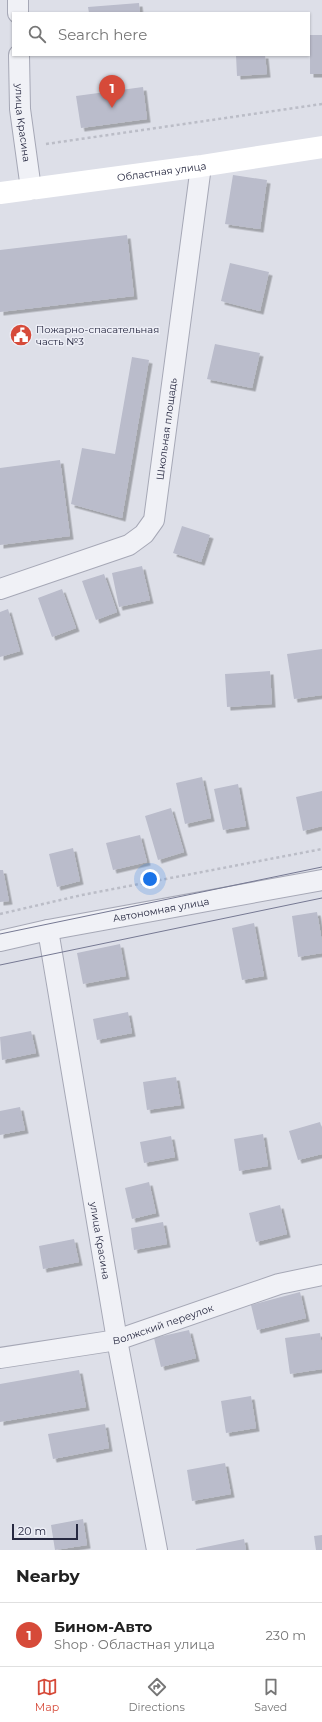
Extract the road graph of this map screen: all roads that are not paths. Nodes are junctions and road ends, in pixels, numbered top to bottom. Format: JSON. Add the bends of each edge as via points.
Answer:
{"nodes":[{"id":1,"x":18,"y":0,"type":"edge"},
{"id":2,"x":18,"y":12,"type":"edge"},
{"id":3,"x":19,"y":56,"type":"edge"},
{"id":4,"x":322,"y":147,"type":"edge"},
{"id":5,"x":201,"y":166,"type":"junction"},
{"id":6,"x":31,"y":189,"type":"junction"},
{"id":7,"x":0,"y":193,"type":"edge"},
{"id":8,"x":0,"y":589,"type":"edge"},
{"id":9,"x":322,"y":880,"type":"edge"},
{"id":10,"x":48,"y":930,"type":"junction"},
{"id":11,"x":0,"y":941,"type":"edge"},
{"id":12,"x":322,"y":1275,"type":"edge"},
{"id":13,"x":118,"y":1340,"type":"junction"},
{"id":14,"x":0,"y":1358,"type":"edge"},
{"id":15,"x":157,"y":1550,"type":"edge"}],
"edges":[{"from":1,"to":2,"type":"street"},
{"from":3,"to":6,"type":"street","name":"улица Красина","via":[[20,109]]},
{"from":4,"to":5,"type":"main road","name":"Областная улица"},
{"from":5,"to":6,"type":"main road","name":"Областная улица"},
{"from":5,"to":8,"type":"street","name":"Школьная площадь","via":[[154,520],[144,534],[129,545]]},
{"from":6,"to":7,"type":"main road","name":"Областная улица"},
{"from":9,"to":10,"type":"street","name":"Автономная улица"},
{"from":10,"to":11,"type":"street","name":"Автономная улица"},
{"from":10,"to":13,"type":"street","name":"улица Красина"},
{"from":12,"to":13,"type":"street","name":"Волжский переулок","via":[[280,1284]]},
{"from":13,"to":14,"type":"street","name":"Волжский переулок"},
{"from":13,"to":15,"type":"street","name":"улица Красина"}]}
